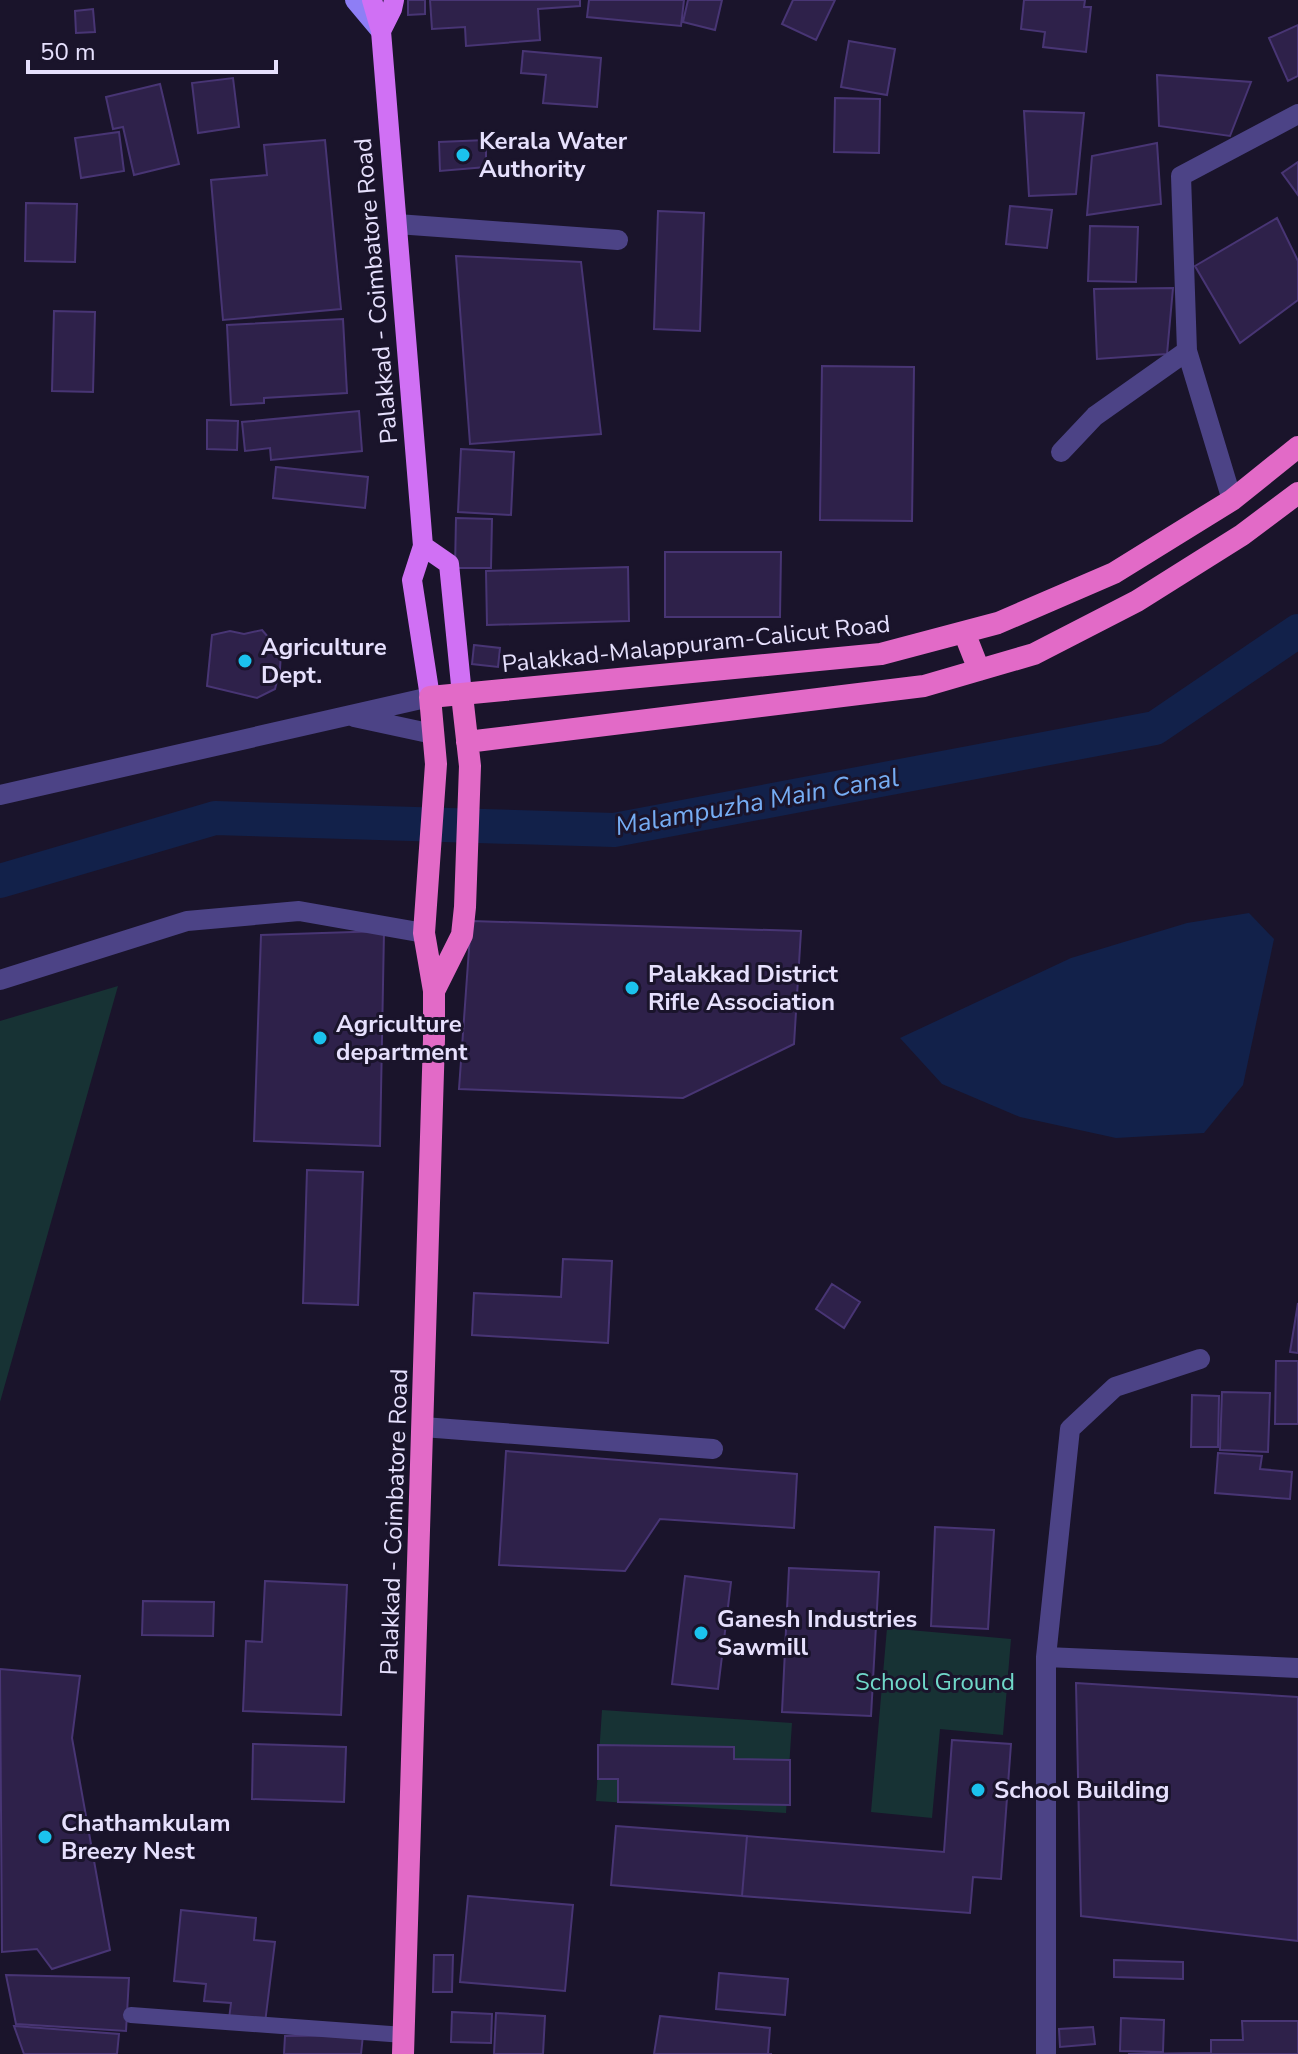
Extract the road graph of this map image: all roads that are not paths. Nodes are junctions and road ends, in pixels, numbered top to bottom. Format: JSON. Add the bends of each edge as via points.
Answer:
{"nodes":[{"id":1,"x":355,"y":0,"type":"edge"},
{"id":2,"x":372,"y":0,"type":"edge"},
{"id":3,"x":394,"y":0,"type":"edge"},
{"id":4,"x":381,"y":31,"type":"junction"},
{"id":5,"x":1298,"y":114,"type":"edge"},
{"id":6,"x":397,"y":224,"type":"junction"},
{"id":7,"x":618,"y":240,"type":"dead end"},
{"id":8,"x":1187,"y":351,"type":"junction"},
{"id":9,"x":1298,"y":447,"type":"edge"},
{"id":10,"x":1061,"y":452,"type":"dead end"},
{"id":11,"x":1298,"y":493,"type":"edge"},
{"id":12,"x":1232,"y":500,"type":"junction"},
{"id":13,"x":423,"y":546,"type":"junction"},
{"id":14,"x":964,"y":632,"type":"junction"},
{"id":15,"x":979,"y":670,"type":"junction"},
{"id":16,"x":462,"y":695,"type":"junction"},
{"id":17,"x":430,"y":697,"type":"junction"},
{"id":18,"x":346,"y":715,"type":"junction"},
{"id":19,"x":433,"y":734,"type":"junction"},
{"id":20,"x":467,"y":742,"type":"junction"},
{"id":21,"x":0,"y":795,"type":"edge"},
{"id":22,"x":424,"y":933,"type":"junction"},
{"id":23,"x":0,"y":980,"type":"edge"},
{"id":24,"x":434,"y":991,"type":"junction"},
{"id":25,"x":1200,"y":1359,"type":"dead end"},
{"id":26,"x":423,"y":1427,"type":"junction"},
{"id":27,"x":713,"y":1449,"type":"dead end"},
{"id":28,"x":1046,"y":1657,"type":"junction"},
{"id":29,"x":1298,"y":1668,"type":"edge"},
{"id":30,"x":131,"y":2015,"type":"dead end"},
{"id":31,"x":403,"y":2044,"type":"edge"},
{"id":32,"x":1046,"y":2054,"type":"edge"}],
"edges":[{"from":1,"to":4,"type":"main road"},
{"from":2,"to":4,"type":"main road","name":"Palakkad - Coimbatore Road"},
{"from":3,"to":4,"type":"main road","name":"Palakkad - Coimbatore Road"},
{"from":4,"to":6,"type":"main road","name":"Palakkad - Coimbatore Road"},
{"from":5,"to":8,"type":"street","via":[[1181,176]]},
{"from":6,"to":7,"type":"street"},
{"from":6,"to":13,"type":"main road","name":"Palakkad - Coimbatore Road"},
{"from":8,"to":10,"type":"street","via":[[1095,416]]},
{"from":8,"to":12,"type":"street"},
{"from":9,"to":12,"type":"highway","name":"Palakkad-Malappuram-Calicut Road"},
{"from":11,"to":15,"type":"highway","via":[[1137,601],[1034,654]]},
{"from":12,"to":14,"type":"highway","name":"Palakkad-Malappuram-Calicut Road","via":[[1114,573],[998,623]]},
{"from":13,"to":16,"type":"main road","name":"Palakkad - Coimbatore Road","via":[[449,564]]},
{"from":13,"to":17,"type":"main road","name":"Palakkad - Coimbatore Road","via":[[412,580]]},
{"from":14,"to":15,"type":"highway"},
{"from":14,"to":16,"type":"highway","name":"Palakkad-Malappuram-Calicut Road","via":[[881,654]]},
{"from":15,"to":20,"type":"highway","via":[[924,686]]},
{"from":16,"to":17,"type":"highway","name":"Palakkad-Malappuram-Calicut Road"},
{"from":16,"to":20,"type":"highway","name":"Palakkad - Coimbatore Road"},
{"from":17,"to":18,"type":"street"},
{"from":17,"to":19,"type":"highway","name":"Palakkad - Coimbatore Road"},
{"from":18,"to":19,"type":"street"},
{"from":18,"to":21,"type":"street"},
{"from":19,"to":22,"type":"highway","name":"Palakkad - Coimbatore Road","via":[[436,764]]},
{"from":20,"to":24,"type":"highway","name":"Palakkad - Coimbatore Road","via":[[462,935]]},
{"from":22,"to":23,"type":"street","via":[[299,911],[187,921]]},
{"from":22,"to":24,"type":"highway","name":"Palakkad - Coimbatore Road"},
{"from":24,"to":26,"type":"highway","name":"Palakkad - Coimbatore Road"},
{"from":25,"to":28,"type":"street","via":[[1115,1387],[1070,1429]]},
{"from":26,"to":27,"type":"street"},
{"from":26,"to":31,"type":"highway","name":"Palakkad - Coimbatore Road"},
{"from":28,"to":29,"type":"street"},
{"from":28,"to":32,"type":"street"},
{"from":30,"to":31,"type":"lane"}]}
